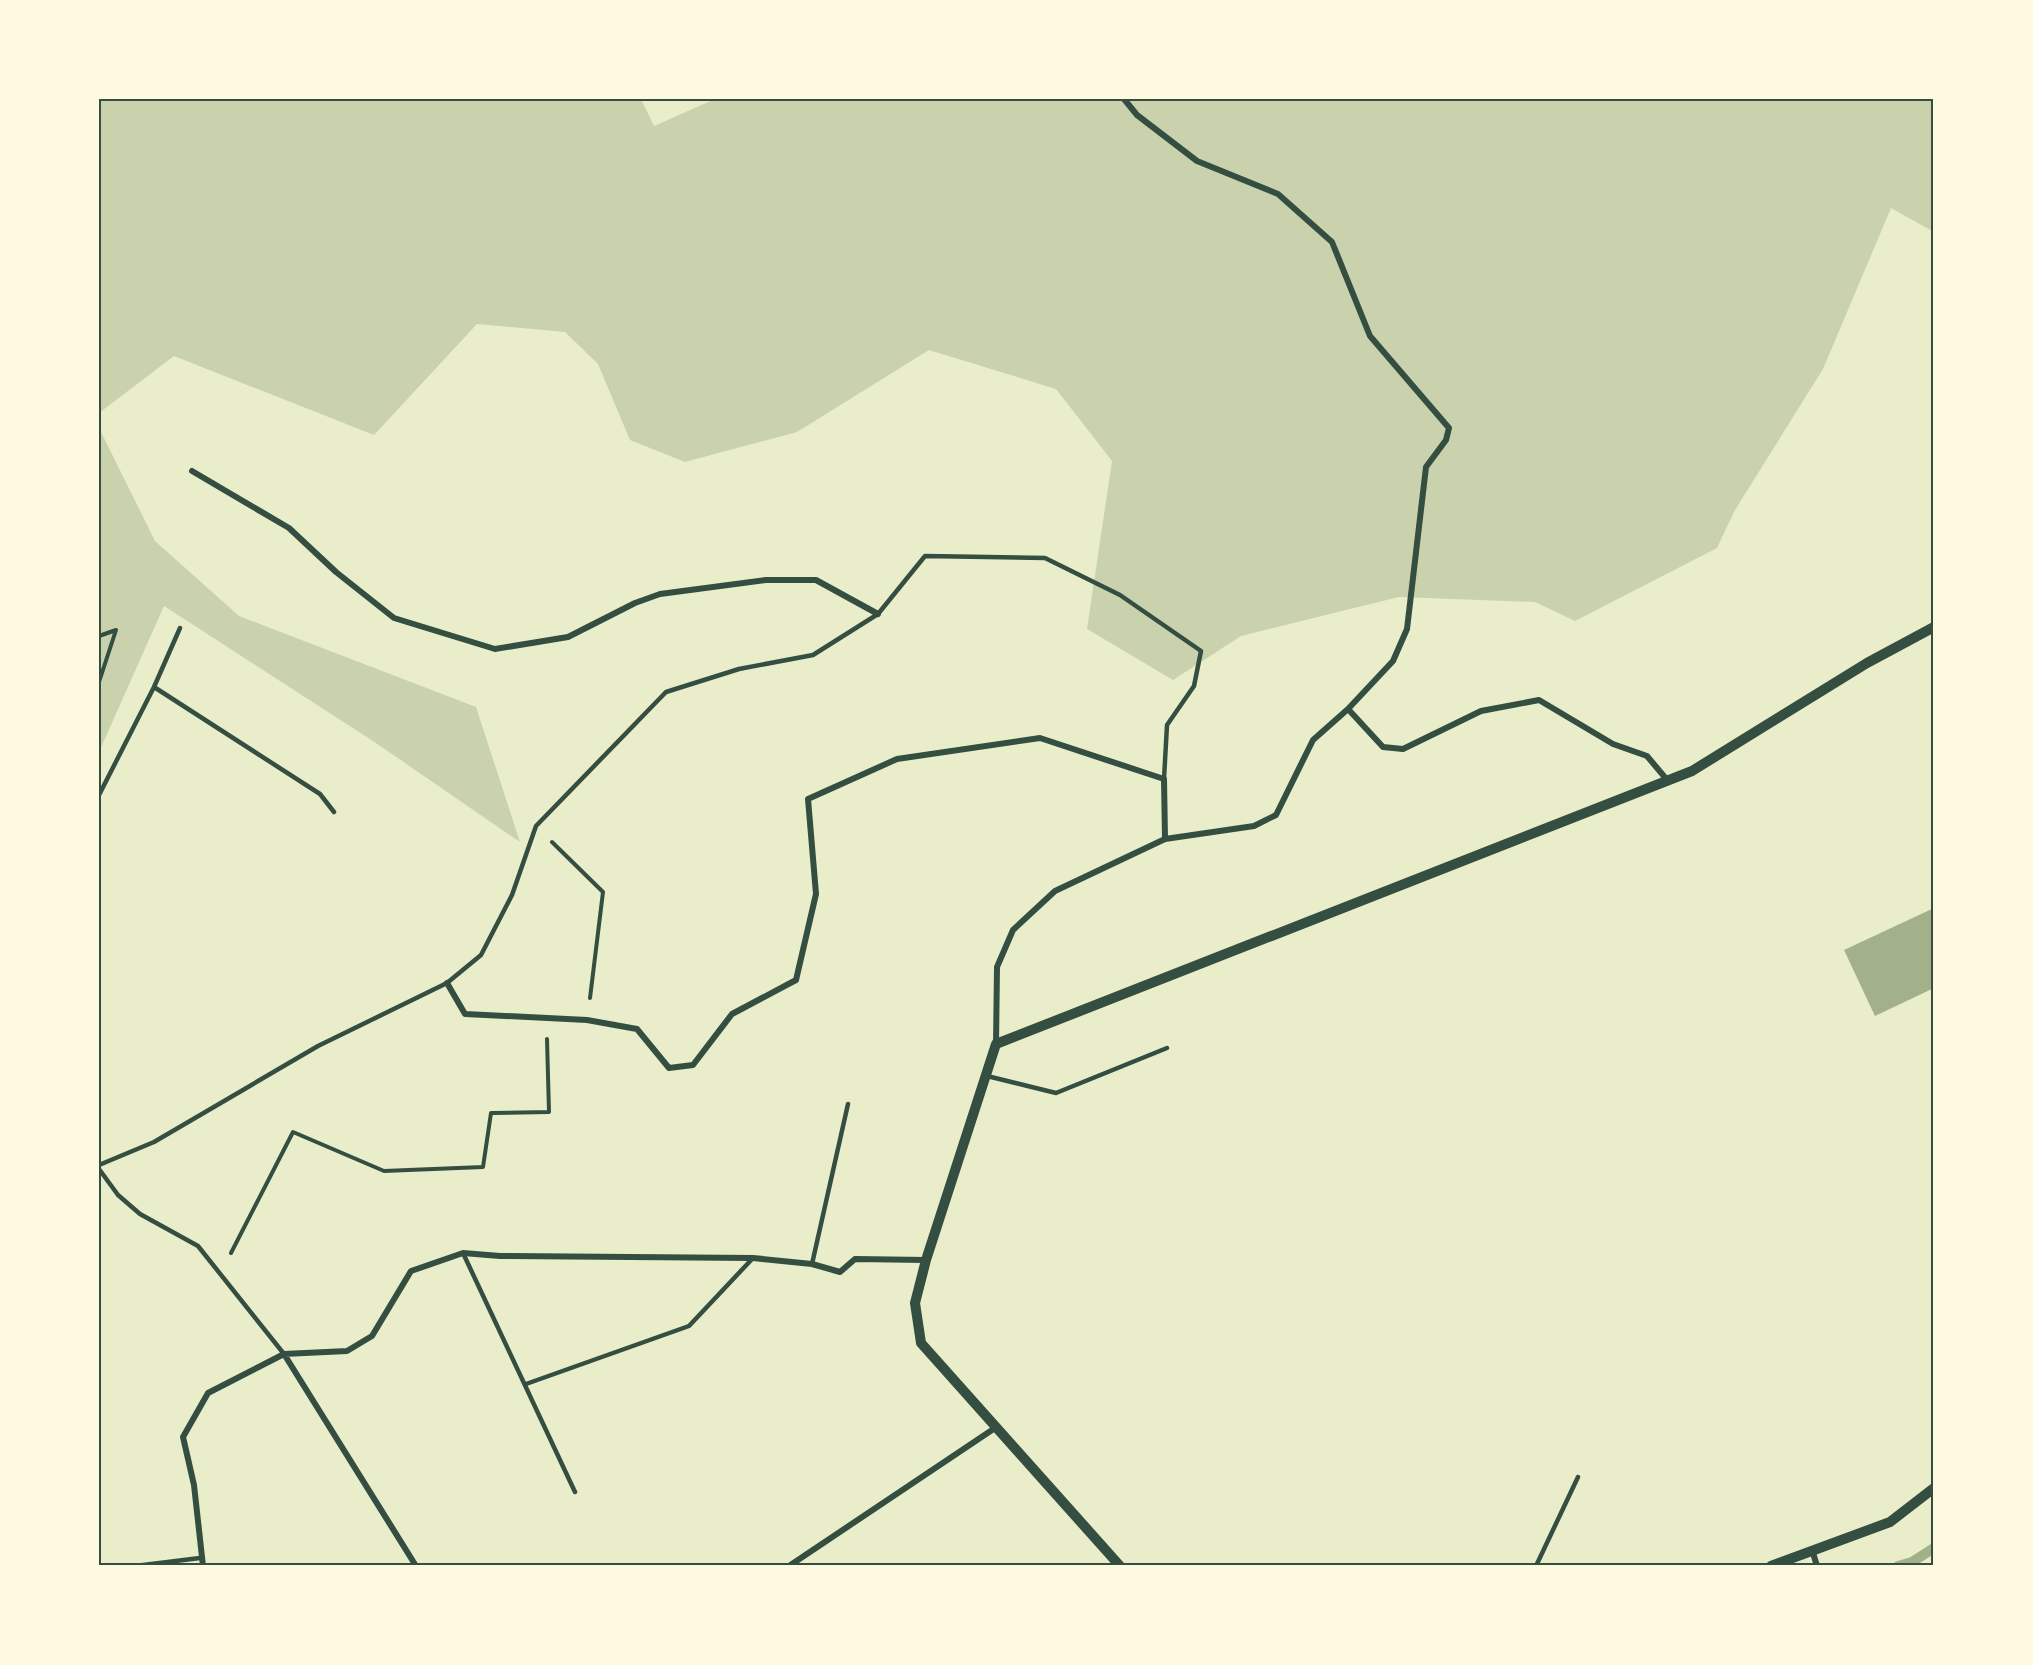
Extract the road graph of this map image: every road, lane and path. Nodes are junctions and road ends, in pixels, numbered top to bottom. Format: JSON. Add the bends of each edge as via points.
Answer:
{"nodes":[{"id":1,"x":1124,"y":99,"type":"edge"},
{"id":2,"x":192,"y":471,"type":"dead end"},
{"id":3,"x":878,"y":614,"type":"junction"},
{"id":4,"x":1934,"y":627,"type":"edge"},
{"id":5,"x":180,"y":628,"type":"dead end"},
{"id":6,"x":99,"y":636,"type":"edge"},
{"id":7,"x":99,"y":682,"type":"edge"},
{"id":8,"x":154,"y":687,"type":"junction"},
{"id":9,"x":1348,"y":709,"type":"junction"},
{"id":10,"x":1164,"y":779,"type":"junction"},
{"id":11,"x":1668,"y":781,"type":"junction"},
{"id":12,"x":99,"y":795,"type":"edge"},
{"id":13,"x":334,"y":812,"type":"dead end"},
{"id":14,"x":536,"y":826,"type":"junction"},
{"id":15,"x":1165,"y":839,"type":"junction"},
{"id":16,"x":447,"y":983,"type":"junction"},
{"id":17,"x":547,"y":1019,"type":"junction"},
{"id":18,"x":587,"y":1020,"type":"junction"},
{"id":19,"x":996,"y":1044,"type":"junction"},
{"id":20,"x":1167,"y":1048,"type":"dead end"},
{"id":21,"x":985,"y":1075,"type":"junction"},
{"id":22,"x":848,"y":1104,"type":"dead end"},
{"id":23,"x":99,"y":1167,"type":"edge"},
{"id":24,"x":463,"y":1253,"type":"junction"},
{"id":25,"x":753,"y":1258,"type":"junction"},
{"id":26,"x":926,"y":1260,"type":"junction"},
{"id":27,"x":812,"y":1264,"type":"junction"},
{"id":28,"x":221,"y":1273,"type":"junction"},
{"id":29,"x":284,"y":1354,"type":"junction"},
{"id":30,"x":526,"y":1384,"type":"junction"},
{"id":31,"x":995,"y":1428,"type":"junction"},
{"id":32,"x":1578,"y":1477,"type":"dead end"},
{"id":33,"x":1934,"y":1488,"type":"edge"},
{"id":34,"x":575,"y":1492,"type":"dead end"},
{"id":35,"x":1813,"y":1553,"type":"junction"},
{"id":36,"x":200,"y":1558,"type":"junction"},
{"id":37,"x":99,"y":1566,"type":"edge"},
{"id":38,"x":203,"y":1566,"type":"edge"},
{"id":39,"x":416,"y":1566,"type":"edge"},
{"id":40,"x":789,"y":1566,"type":"edge"},
{"id":41,"x":1120,"y":1566,"type":"edge"},
{"id":42,"x":1536,"y":1566,"type":"edge"},
{"id":43,"x":1771,"y":1566,"type":"edge"},
{"id":44,"x":1817,"y":1566,"type":"edge"}],
"edges":[{"from":1,"to":9,"type":"street","via":[[1137,115],[1197,161],[1278,194],[1332,242],[1370,336],[1449,428],[1446,440],[1426,467],[1407,629],[1393,661]]},
{"from":2,"to":3,"type":"street","via":[[289,528],[394,618],[495,649],[568,637],[660,594],[766,580],[816,580]]},
{"from":3,"to":10,"type":"lane","via":[[925,556],[1045,558],[1120,595],[1202,651],[1194,686],[1167,726]]},
{"from":3,"to":14,"type":"lane","via":[[813,655],[739,669],[666,692]]},
{"from":4,"to":11,"type":"street","via":[[1867,663],[1692,771]]},
{"from":5,"to":8,"type":"lane"},
{"from":6,"to":7,"type":"path","via":[[116,630]]},
{"from":8,"to":12,"type":"lane"},
{"from":8,"to":13,"type":"lane","via":[[320,794]]},
{"from":9,"to":11,"type":"street","via":[[1383,747],[1403,749],[1481,711],[1539,700],[1613,744],[1647,756]]},
{"from":9,"to":15,"type":"street","via":[[1313,740],[1275,815],[1254,826]]},
{"from":10,"to":15,"type":"street"},
{"from":10,"to":18,"type":"street","via":[[1040,738],[897,759],[808,799],[816,894],[796,980],[732,1014],[693,1065],[669,1068],[637,1029]]},
{"from":11,"to":19,"type":"street"},
{"from":14,"to":16,"type":"lane","via":[[512,896],[481,955]]},
{"from":14,"to":18,"type":"path","via":[[603,892]]},
{"from":15,"to":19,"type":"street","via":[[1055,891],[1013,930],[997,967]]},
{"from":16,"to":17,"type":"street","via":[[465,1014]]},
{"from":16,"to":23,"type":"lane","via":[[318,1046],[154,1142]]},
{"from":17,"to":18,"type":"street"},
{"from":17,"to":28,"type":"path","via":[[549,1112],[491,1113],[483,1167],[384,1171],[293,1131]]},
{"from":19,"to":21,"type":"street"},
{"from":20,"to":21,"type":"lane","via":[[1056,1093]]},
{"from":21,"to":26,"type":"street"},
{"from":22,"to":27,"type":"lane"},
{"from":23,"to":28,"type":"lane","via":[[118,1196],[198,1246]]},
{"from":24,"to":25,"type":"street"},
{"from":24,"to":29,"type":"street","via":[[411,1271],[372,1336],[347,1351]]},
{"from":24,"to":30,"type":"lane"},
{"from":25,"to":27,"type":"street"},
{"from":25,"to":30,"type":"lane","via":[[689,1326]]},
{"from":26,"to":27,"type":"street","via":[[855,1259],[840,1272]]},
{"from":26,"to":31,"type":"street","via":[[915,1303],[921,1343]]},
{"from":28,"to":29,"type":"lane"},
{"from":29,"to":36,"type":"street","via":[[208,1393],[183,1437],[194,1485]]},
{"from":29,"to":39,"type":"street"},
{"from":30,"to":34,"type":"lane"},
{"from":31,"to":40,"type":"street"},
{"from":31,"to":41,"type":"street"},
{"from":32,"to":42,"type":"lane"},
{"from":33,"to":35,"type":"street","via":[[1890,1522]]},
{"from":35,"to":43,"type":"street"},
{"from":35,"to":44,"type":"street"},
{"from":36,"to":37,"type":"lane"},
{"from":36,"to":38,"type":"street"}]}
